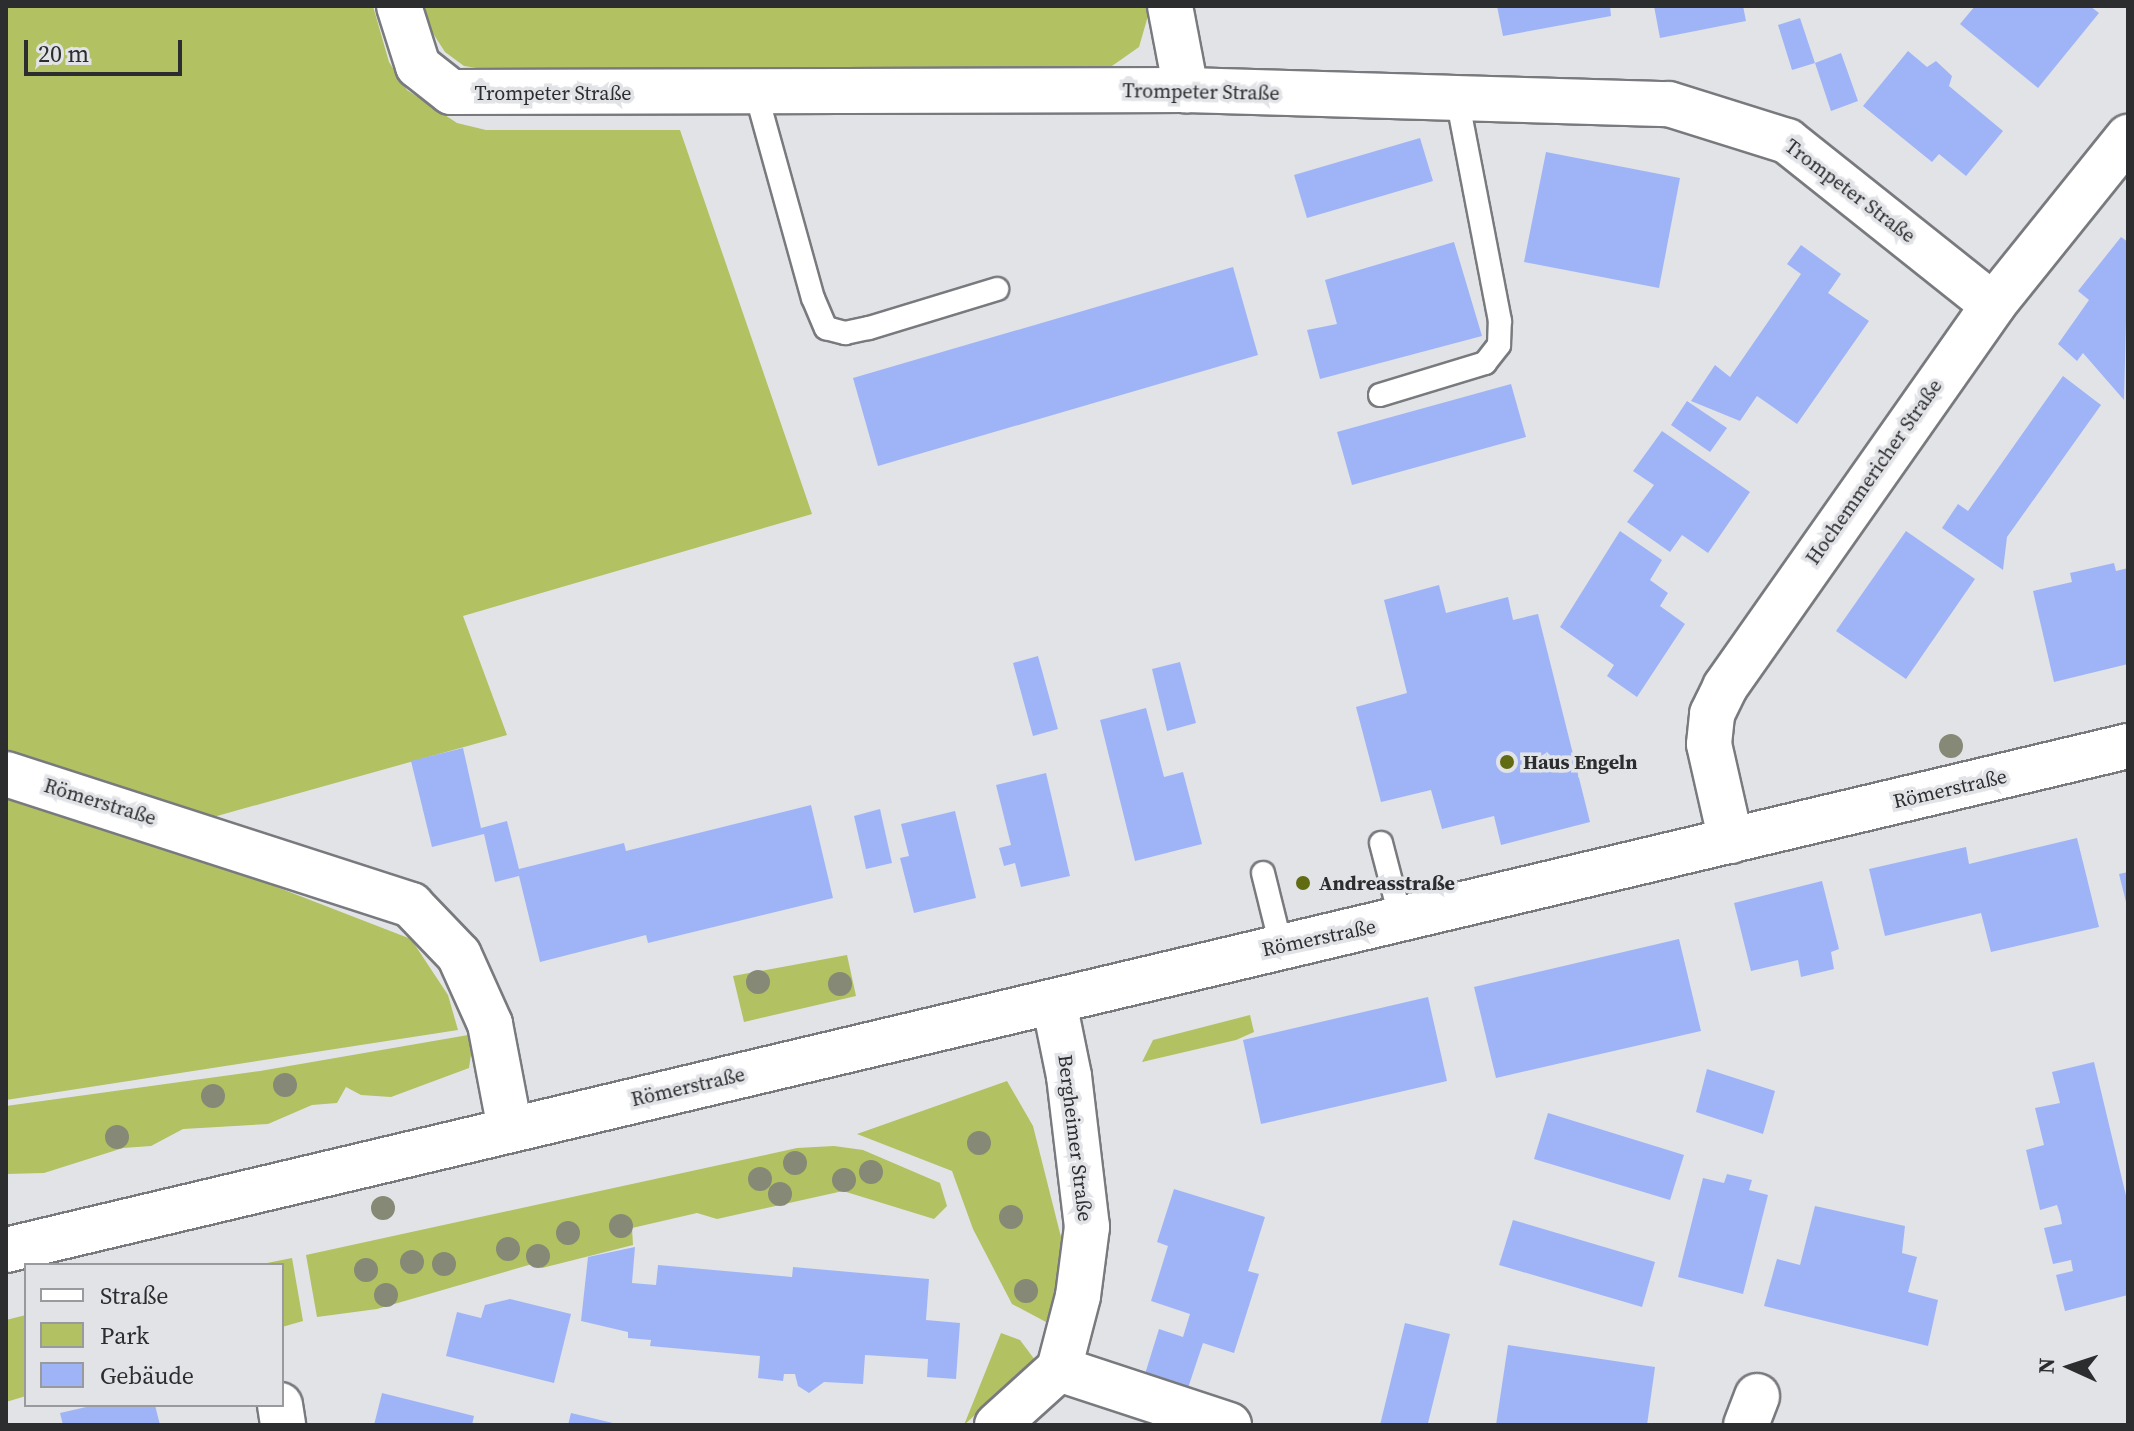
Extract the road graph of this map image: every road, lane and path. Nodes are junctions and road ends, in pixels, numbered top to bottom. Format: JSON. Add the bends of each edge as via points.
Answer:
{"nodes":[{"id":1,"x":399,"y":6,"type":"edge"},
{"id":2,"x":1170,"y":6,"type":"edge"},
{"id":3,"x":1186,"y":90,"type":"junction"},
{"id":4,"x":756,"y":93,"type":"junction"},
{"id":5,"x":1457,"y":98,"type":"junction"},
{"id":6,"x":2128,"y":137,"type":"edge"},
{"id":7,"x":997,"y":289,"type":"dead end"},
{"id":8,"x":1993,"y":305,"type":"junction"},
{"id":9,"x":1380,"y":395,"type":"dead end"},
{"id":10,"x":2128,"y":746,"type":"edge"},
{"id":11,"x":6,"y":774,"type":"edge"},
{"id":12,"x":1731,"y":841,"type":"junction"},
{"id":13,"x":1381,"y":843,"type":"dead end"},
{"id":14,"x":1263,"y":873,"type":"dead end"},
{"id":15,"x":1401,"y":920,"type":"junction"},
{"id":16,"x":1281,"y":946,"type":"junction"},
{"id":17,"x":1054,"y":1002,"type":"junction"},
{"id":18,"x":510,"y":1129,"type":"junction"},
{"id":19,"x":6,"y":1250,"type":"edge"},
{"id":20,"x":1059,"y":1369,"type":"junction"},
{"id":21,"x":997,"y":1425,"type":"edge"},
{"id":22,"x":1229,"y":1425,"type":"edge"}],
"edges":[{"from":1,"to":4,"type":"street","name":"Trompeter Straße","via":[[418,66],[451,92]]},
{"from":2,"to":3,"type":"street"},
{"from":3,"to":4,"type":"street","name":"Trompeter Straße"},
{"from":3,"to":5,"type":"street","name":"Trompeter Straße"},
{"from":4,"to":7,"type":"lane","via":[[826,328],[845,333],[869,328]]},
{"from":5,"to":8,"type":"street","name":"Trompeter Straße","via":[[1669,104],[1787,141]]},
{"from":5,"to":9,"type":"lane","via":[[1500,321],[1499,345],[1485,363]]},
{"from":6,"to":8,"type":"street","name":"Hochemmericher Straße"},
{"from":8,"to":12,"type":"street","name":"Hochemmericher Straße","via":[[1719,700],[1709,744]]},
{"from":10,"to":12,"type":"street","name":"Römerstraße"},
{"from":11,"to":18,"type":"street","name":"Römerstraße","via":[[411,905],[459,955],[484,1010]]},
{"from":12,"to":15,"type":"street","name":"Römerstraße"},
{"from":13,"to":15,"type":"lane"},
{"from":14,"to":16,"type":"lane"},
{"from":15,"to":16,"type":"street","name":"Römerstraße"},
{"from":16,"to":17,"type":"street","name":"Römerstraße"},
{"from":17,"to":18,"type":"street","name":"Römerstraße"},
{"from":17,"to":20,"type":"street","name":"Bergheimer Straße","via":[[1069,1076],[1087,1227],[1078,1296]]},
{"from":18,"to":19,"type":"street","name":"Römerstraße"},
{"from":20,"to":21,"type":"street"},
{"from":20,"to":22,"type":"street"}]}
